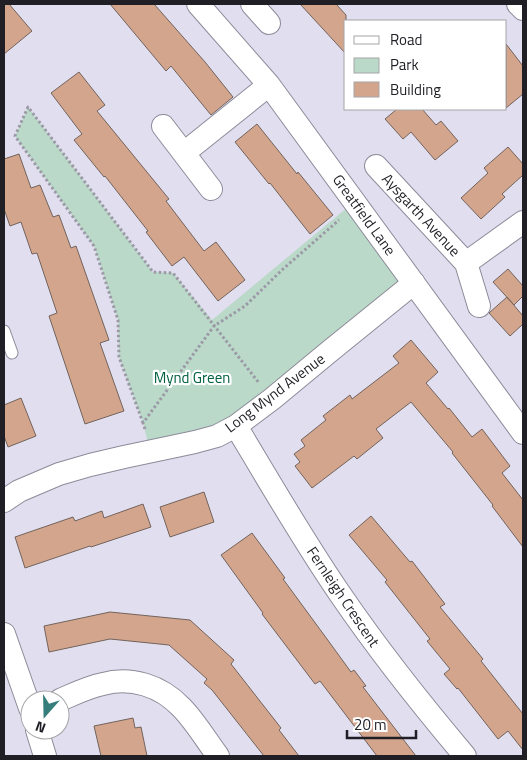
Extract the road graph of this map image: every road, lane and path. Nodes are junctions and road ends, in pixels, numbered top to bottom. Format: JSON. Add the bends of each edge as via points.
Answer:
{"nodes":[{"id":1,"x":198,"y":4,"type":"edge"},
{"id":2,"x":252,"y":4,"type":"edge"},
{"id":3,"x":518,"y":4,"type":"edge"},
{"id":4,"x":523,"y":9,"type":"edge"},
{"id":5,"x":269,"y":23,"type":"dead end"},
{"id":6,"x":269,"y":85,"type":"junction"},
{"id":7,"x":163,"y":126,"type":"dead end"},
{"id":8,"x":184,"y":153,"type":"junction"},
{"id":9,"x":376,"y":166,"type":"dead end"},
{"id":10,"x":211,"y":189,"type":"dead end"},
{"id":11,"x":357,"y":205,"type":"junction"},
{"id":12,"x":523,"y":222,"type":"edge"},
{"id":13,"x":466,"y":263,"type":"junction"},
{"id":14,"x":414,"y":283,"type":"junction"},
{"id":15,"x":480,"y":306,"type":"dead end"},
{"id":16,"x":214,"y":326,"type":"junction"},
{"id":17,"x":4,"y":331,"type":"edge"},
{"id":18,"x":12,"y":353,"type":"dead end"},
{"id":19,"x":272,"y":399,"type":"junction"},
{"id":20,"x":143,"y":423,"type":"junction"},
{"id":21,"x":236,"y":426,"type":"junction"},
{"id":22,"x":523,"y":433,"type":"edge"},
{"id":23,"x":150,"y":451,"type":"junction"},
{"id":24,"x":4,"y":501,"type":"edge"},
{"id":25,"x":4,"y":634,"type":"edge"},
{"id":26,"x":24,"y":690,"type":"edge"},
{"id":27,"x":70,"y":696,"type":"edge"},
{"id":28,"x":40,"y":740,"type":"edge"},
{"id":29,"x":44,"y":756,"type":"edge"},
{"id":30,"x":218,"y":756,"type":"edge"},
{"id":31,"x":465,"y":756,"type":"edge"}],
"edges":[{"from":1,"to":6,"type":"street","name":"Greatfield Lane"},
{"from":2,"to":5,"type":"street"},
{"from":3,"to":4,"type":"street"},
{"from":6,"to":8,"type":"street"},
{"from":6,"to":11,"type":"street","name":"Greatfield Lane"},
{"from":7,"to":8,"type":"street"},
{"from":8,"to":10,"type":"street"},
{"from":9,"to":13,"type":"street","name":"Aysgarth Avenue"},
{"from":11,"to":14,"type":"street","name":"Greatfield Lane"},
{"from":11,"to":16,"type":"path","via":[[245,306]]},
{"from":12,"to":13,"type":"street","name":"Aysgarth Avenue"},
{"from":13,"to":15,"type":"street","name":"Aysgarth Avenue"},
{"from":14,"to":19,"type":"street","name":"Long Mynd Avenue"},
{"from":14,"to":22,"type":"street","name":"Greatfield Lane"},
{"from":16,"to":19,"type":"path"},
{"from":16,"to":20,"type":"path"},
{"from":16,"to":20,"type":"path","via":[[173,273],[153,272],[28,107],[14,136],[94,246],[118,320],[119,357]]},
{"from":17,"to":18,"type":"lane"},
{"from":19,"to":21,"type":"street","name":"Long Mynd Avenue"},
{"from":20,"to":23,"type":"path"},
{"from":21,"to":23,"type":"street","name":"Long Mynd Avenue","via":[[217,436]]},
{"from":21,"to":31,"type":"street","name":"Fernleigh Crescent","via":[[341,595],[408,688]]},
{"from":23,"to":24,"type":"street","name":"Long Mynd Avenue","via":[[59,474]]},
{"from":25,"to":26,"type":"street"},
{"from":27,"to":30,"type":"street","via":[[104,683],[132,681],[146,684],[171,697],[182,707]]},
{"from":28,"to":29,"type":"street"}]}
